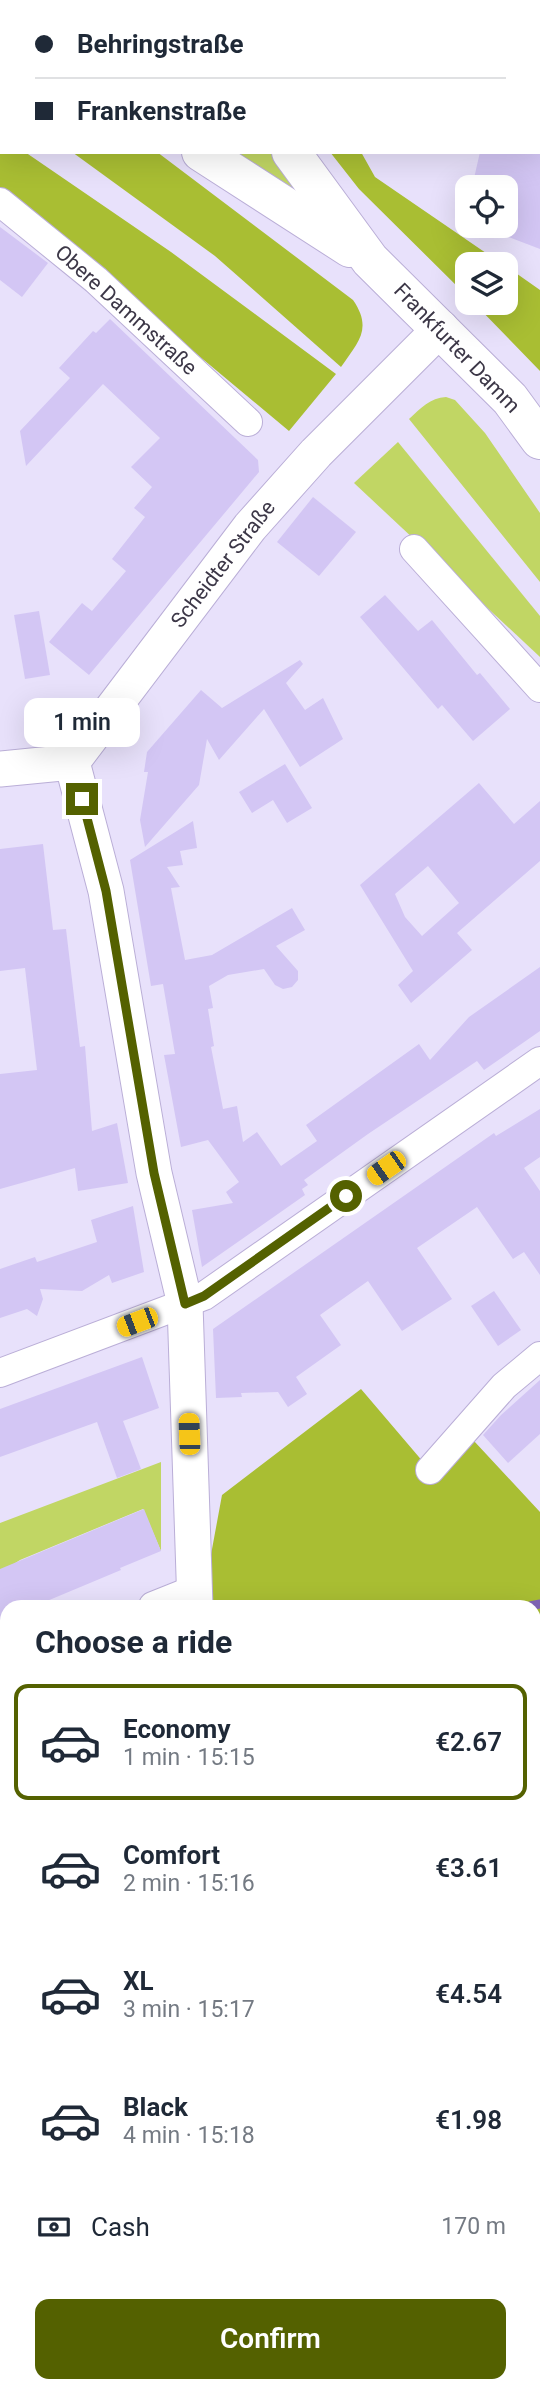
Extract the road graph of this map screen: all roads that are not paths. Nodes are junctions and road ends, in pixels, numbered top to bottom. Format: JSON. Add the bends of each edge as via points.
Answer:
{"nodes":[{"id":1,"x":204,"y":154,"type":"edge"},
{"id":2,"x":291,"y":154,"type":"edge"},
{"id":3,"x":0,"y":201,"type":"edge"},
{"id":4,"x":370,"y":260,"type":"junction"},
{"id":5,"x":441,"y":328,"type":"junction"},
{"id":6,"x":248,"y":422,"type":"dead end"},
{"id":7,"x":540,"y":440,"type":"edge"},
{"id":8,"x":414,"y":548,"type":"dead end"},
{"id":9,"x":540,"y":688,"type":"edge"},
{"id":10,"x":72,"y":762,"type":"junction"},
{"id":11,"x":0,"y":769,"type":"edge"},
{"id":12,"x":540,"y":1061,"type":"edge"},
{"id":13,"x":185,"y":1304,"type":"junction"},
{"id":14,"x":540,"y":1356,"type":"edge"},
{"id":15,"x":0,"y":1373,"type":"edge"},
{"id":16,"x":430,"y":1470,"type":"dead end"},
{"id":17,"x":194,"y":1598,"type":"edge"}],
"edges":[{"from":1,"to":4,"type":"main road"},
{"from":2,"to":4,"type":"main road"},
{"from":3,"to":6,"type":"street","name":"Obere Dammstraße","via":[[96,280]]},
{"from":4,"to":5,"type":"main road","name":"Frankfurter Damm"},
{"from":5,"to":7,"type":"main road","name":"Frankfurter Damm","via":[[510,399]]},
{"from":5,"to":10,"type":"street","name":"Scheidter Straße","via":[[316,453],[235,545]]},
{"from":8,"to":9,"type":"street"},
{"from":10,"to":11,"type":"street"},
{"from":10,"to":13,"type":"street","via":[[106,891],[154,1173]]},
{"from":12,"to":13,"type":"street","via":[[204,1296]]},
{"from":13,"to":15,"type":"street"},
{"from":13,"to":17,"type":"street"},
{"from":14,"to":16,"type":"street","via":[[504,1387]]}]}
